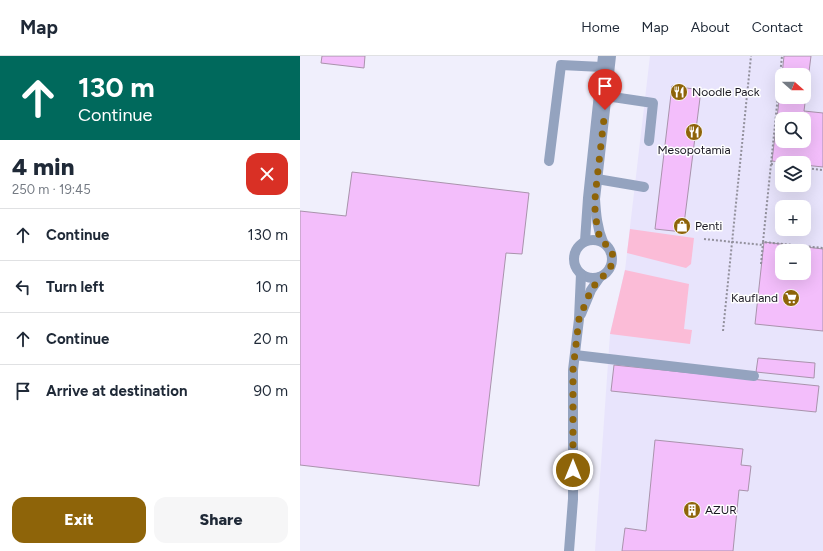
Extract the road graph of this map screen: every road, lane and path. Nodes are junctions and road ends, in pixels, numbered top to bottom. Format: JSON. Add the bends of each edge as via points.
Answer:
{"nodes":[{"id":1,"x":603,"y":56,"type":"edge"},
{"id":2,"x":611,"y":56,"type":"edge"},
{"id":3,"x":751,"y":56,"type":"edge"},
{"id":4,"x":782,"y":56,"type":"edge"},
{"id":5,"x":602,"y":67,"type":"junction"},
{"id":6,"x":606,"y":96,"type":"junction"},
{"id":7,"x":649,"y":141,"type":"dead end"},
{"id":8,"x":549,"y":160,"type":"dead end"},
{"id":9,"x":771,"y":164,"type":"junction"},
{"id":10,"x":775,"y":164,"type":"edge"},
{"id":11,"x":811,"y":169,"type":"edge"},
{"id":12,"x":823,"y":170,"type":"edge"},
{"id":13,"x":597,"y":179,"type":"junction"},
{"id":14,"x":644,"y":187,"type":"dead end"},
{"id":15,"x":704,"y":239,"type":"dead end"},
{"id":16,"x":585,"y":241,"type":"junction"},
{"id":17,"x":602,"y":242,"type":"junction"},
{"id":18,"x":732,"y":242,"type":"junction"},
{"id":19,"x":763,"y":243,"type":"junction"},
{"id":20,"x":823,"y":248,"type":"edge"},
{"id":21,"x":761,"y":264,"type":"dead end"},
{"id":22,"x":580,"y":274,"type":"junction"},
{"id":23,"x":600,"y":278,"type":"junction"},
{"id":24,"x":579,"y":319,"type":"junction"},
{"id":25,"x":723,"y":331,"type":"dead end"},
{"id":26,"x":575,"y":355,"type":"junction"},
{"id":27,"x":754,"y":376,"type":"dead end"},
{"id":28,"x":569,"y":551,"type":"edge"}],
"edges":[{"from":1,"to":5,"type":"street"},
{"from":2,"to":6,"type":"street"},
{"from":3,"to":18,"type":"path"},
{"from":4,"to":9,"type":"path"},
{"from":5,"to":8,"type":"street","via":[[561,65]]},
{"from":5,"to":16,"type":"street"},
{"from":6,"to":7,"type":"street","via":[[653,103]]},
{"from":6,"to":13,"type":"street"},
{"from":9,"to":10,"type":"path"},
{"from":9,"to":19,"type":"path"},
{"from":11,"to":12,"type":"path"},
{"from":13,"to":14,"type":"street"},
{"from":13,"to":17,"type":"street","via":[[596,219]]},
{"from":15,"to":18,"type":"path"},
{"from":16,"to":17,"type":"street"},
{"from":16,"to":22,"type":"street","via":[[574,254],[574,264]]},
{"from":17,"to":23,"type":"street","via":[[611,250],[613,262],[608,272]]},
{"from":18,"to":19,"type":"path"},
{"from":18,"to":25,"type":"path"},
{"from":19,"to":20,"type":"path"},
{"from":19,"to":21,"type":"path"},
{"from":22,"to":23,"type":"street","via":[[593,279]]},
{"from":22,"to":24,"type":"street"},
{"from":23,"to":24,"type":"street","via":[[591,290]]},
{"from":24,"to":26,"type":"street"},
{"from":26,"to":27,"type":"street"},
{"from":26,"to":28,"type":"street","via":[[573,499]]}]}
